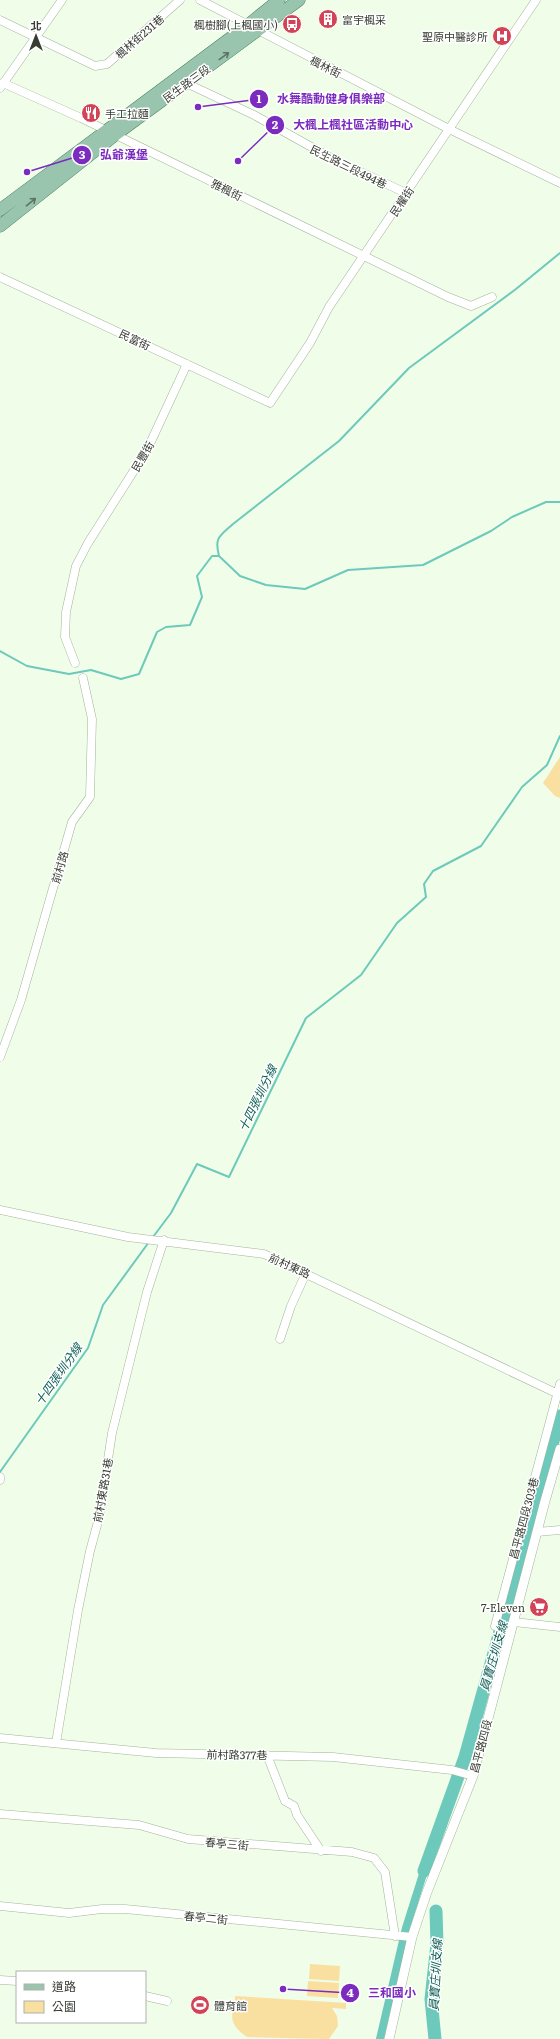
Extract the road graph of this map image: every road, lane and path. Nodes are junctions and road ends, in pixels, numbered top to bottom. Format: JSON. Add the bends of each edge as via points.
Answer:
{"nodes":[{"id":1,"x":62,"y":0,"type":"edge"},
{"id":2,"x":180,"y":0,"type":"edge"},
{"id":3,"x":200,"y":0,"type":"edge"},
{"id":4,"x":279,"y":0,"type":"edge"},
{"id":5,"x":299,"y":0,"type":"edge"},
{"id":6,"x":536,"y":0,"type":"edge"},
{"id":7,"x":0,"y":20,"type":"edge"},
{"id":8,"x":254,"y":27,"type":"junction"},
{"id":9,"x":37,"y":37,"type":"junction"},
{"id":10,"x":186,"y":83,"type":"junction"},
{"id":11,"x":2,"y":86,"type":"edge"},
{"id":12,"x":450,"y":129,"type":"junction"},
{"id":13,"x":111,"y":133,"type":"junction"},
{"id":14,"x":560,"y":183,"type":"edge"},
{"id":15,"x":406,"y":193,"type":"junction"},
{"id":16,"x":0,"y":210,"type":"edge"},
{"id":17,"x":0,"y":226,"type":"edge"},
{"id":18,"x":364,"y":256,"type":"junction"},
{"id":19,"x":0,"y":277,"type":"edge"},
{"id":20,"x":492,"y":297,"type":"dead end"},
{"id":21,"x":188,"y":364,"type":"junction"},
{"id":22,"x":270,"y":403,"type":"joint"},
{"id":23,"x":75,"y":662,"type":"dead end"},
{"id":24,"x":83,"y":678,"type":"dead end"},
{"id":25,"x":0,"y":1057,"type":"edge"},
{"id":26,"x":0,"y":1210,"type":"edge"},
{"id":27,"x":164,"y":1240,"type":"junction"},
{"id":28,"x":306,"y":1273,"type":"junction"},
{"id":29,"x":280,"y":1339,"type":"dead end"},
{"id":30,"x":560,"y":1384,"type":"edge"},
{"id":31,"x":556,"y":1393,"type":"junction"},
{"id":32,"x":560,"y":1449,"type":"edge"},
{"id":33,"x":0,"y":1477,"type":"edge"},
{"id":34,"x":0,"y":1480,"type":"edge"},
{"id":35,"x":560,"y":1530,"type":"edge"},
{"id":36,"x":537,"y":1532,"type":"junction"},
{"id":37,"x":514,"y":1622,"type":"junction"},
{"id":38,"x":560,"y":1626,"type":"edge"},
{"id":39,"x":511,"y":1632,"type":"junction"},
{"id":40,"x":0,"y":1738,"type":"edge"},
{"id":41,"x":56,"y":1743,"type":"junction"},
{"id":42,"x":267,"y":1755,"type":"junction"},
{"id":43,"x":473,"y":1776,"type":"junction"},
{"id":44,"x":0,"y":1814,"type":"edge"},
{"id":45,"x":321,"y":1851,"type":"junction"},
{"id":46,"x":0,"y":1906,"type":"edge"},
{"id":47,"x":398,"y":1936,"type":"junction"},
{"id":48,"x":412,"y":1938,"type":"junction"},
{"id":49,"x":0,"y":1980,"type":"edge"},
{"id":50,"x":16,"y":1981,"type":"edge"},
{"id":51,"x":146,"y":1996,"type":"edge"},
{"id":52,"x":167,"y":2001,"type":"dead end"},
{"id":53,"x":389,"y":2039,"type":"edge"}],
"edges":[{"from":1,"to":9,"type":"street"},
{"from":2,"to":9,"type":"street","name":"楓林街231巷","via":[[108,64],[95,66]]},
{"from":3,"to":8,"type":"street","name":"楓林街"},
{"from":4,"to":8,"type":"main road"},
{"from":5,"to":8,"type":"main road"},
{"from":6,"to":12,"type":"street","name":"民權街"},
{"from":7,"to":9,"type":"street"},
{"from":10,"to":8,"type":"main road","name":"民生路三段","one_way":true},
{"from":8,"to":12,"type":"street","name":"楓林街"},
{"from":8,"to":13,"type":"main road","name":"民生路三段"},
{"from":9,"to":11,"type":"street"},
{"from":10,"to":13,"type":"main road","name":"民生路三段"},
{"from":10,"to":15,"type":"street","name":"民生路三段494巷","via":[[254,115],[333,159]]},
{"from":11,"to":13,"type":"street","name":"雅楓街"},
{"from":12,"to":14,"type":"street","name":"楓林街"},
{"from":12,"to":15,"type":"street","name":"民權街"},
{"from":13,"to":16,"type":"main road","name":"民生路三段"},
{"from":17,"to":13,"type":"main road","name":"民生路三段","one_way":true},
{"from":13,"to":18,"type":"street","name":"雅楓街"},
{"from":15,"to":18,"type":"street","name":"民權街"},
{"from":18,"to":20,"type":"street","name":"雅楓街","via":[[471,306]]},
{"from":18,"to":22,"type":"street","name":"民權街"},
{"from":19,"to":21,"type":"street","name":"民富街"},
{"from":21,"to":22,"type":"street","name":"民富街"},
{"from":21,"to":23,"type":"street","name":"民豐街","via":[[147,450],[76,566],[66,612],[64,637]]},
{"from":24,"to":25,"type":"street","name":"前村路","via":[[92,719],[90,797],[72,822],[21,1000]]},
{"from":26,"to":27,"type":"street","name":"前村東路","via":[[128,1237]]},
{"from":27,"to":28,"type":"street","name":"前村東路","via":[[264,1254]]},
{"from":27,"to":41,"type":"street","name":"前村東路31巷","via":[[147,1292],[112,1433]]},
{"from":28,"to":29,"type":"street"},
{"from":28,"to":31,"type":"street","name":"前村東路"},
{"from":30,"to":31,"type":"street"},
{"from":31,"to":39,"type":"street","name":"昌平路四段303巷","via":[[494,1626]]},
{"from":32,"to":36,"type":"street","name":"昌平路四段"},
{"from":33,"to":34,"type":"street"},
{"from":35,"to":36,"type":"street"},
{"from":36,"to":37,"type":"street","name":"昌平路四段"},
{"from":37,"to":38,"type":"street"},
{"from":37,"to":39,"type":"street","name":"昌平路四段"},
{"from":39,"to":43,"type":"street","name":"昌平路四段"},
{"from":40,"to":41,"type":"street","name":"前村路377巷"},
{"from":41,"to":42,"type":"street","name":"前村路377巷","via":[[156,1753]]},
{"from":42,"to":43,"type":"street","name":"前村路377巷","via":[[355,1759],[452,1770]]},
{"from":42,"to":45,"type":"street","via":[[285,1801],[294,1806],[297,1816]]},
{"from":43,"to":48,"type":"street","name":"昌平路四段","via":[[427,1892]]},
{"from":44,"to":45,"type":"street","name":"春亭三街","via":[[139,1825],[188,1839]]},
{"from":45,"to":47,"type":"street","name":"春亭三街","via":[[352,1852],[374,1858],[384,1872]]},
{"from":46,"to":47,"type":"street","name":"春亭二街","via":[[69,1913],[125,1909]]},
{"from":47,"to":48,"type":"street","name":"春亭二街"},
{"from":48,"to":53,"type":"street","name":"昌平路四段"},
{"from":49,"to":50,"type":"street"},
{"from":51,"to":52,"type":"street"}]}
